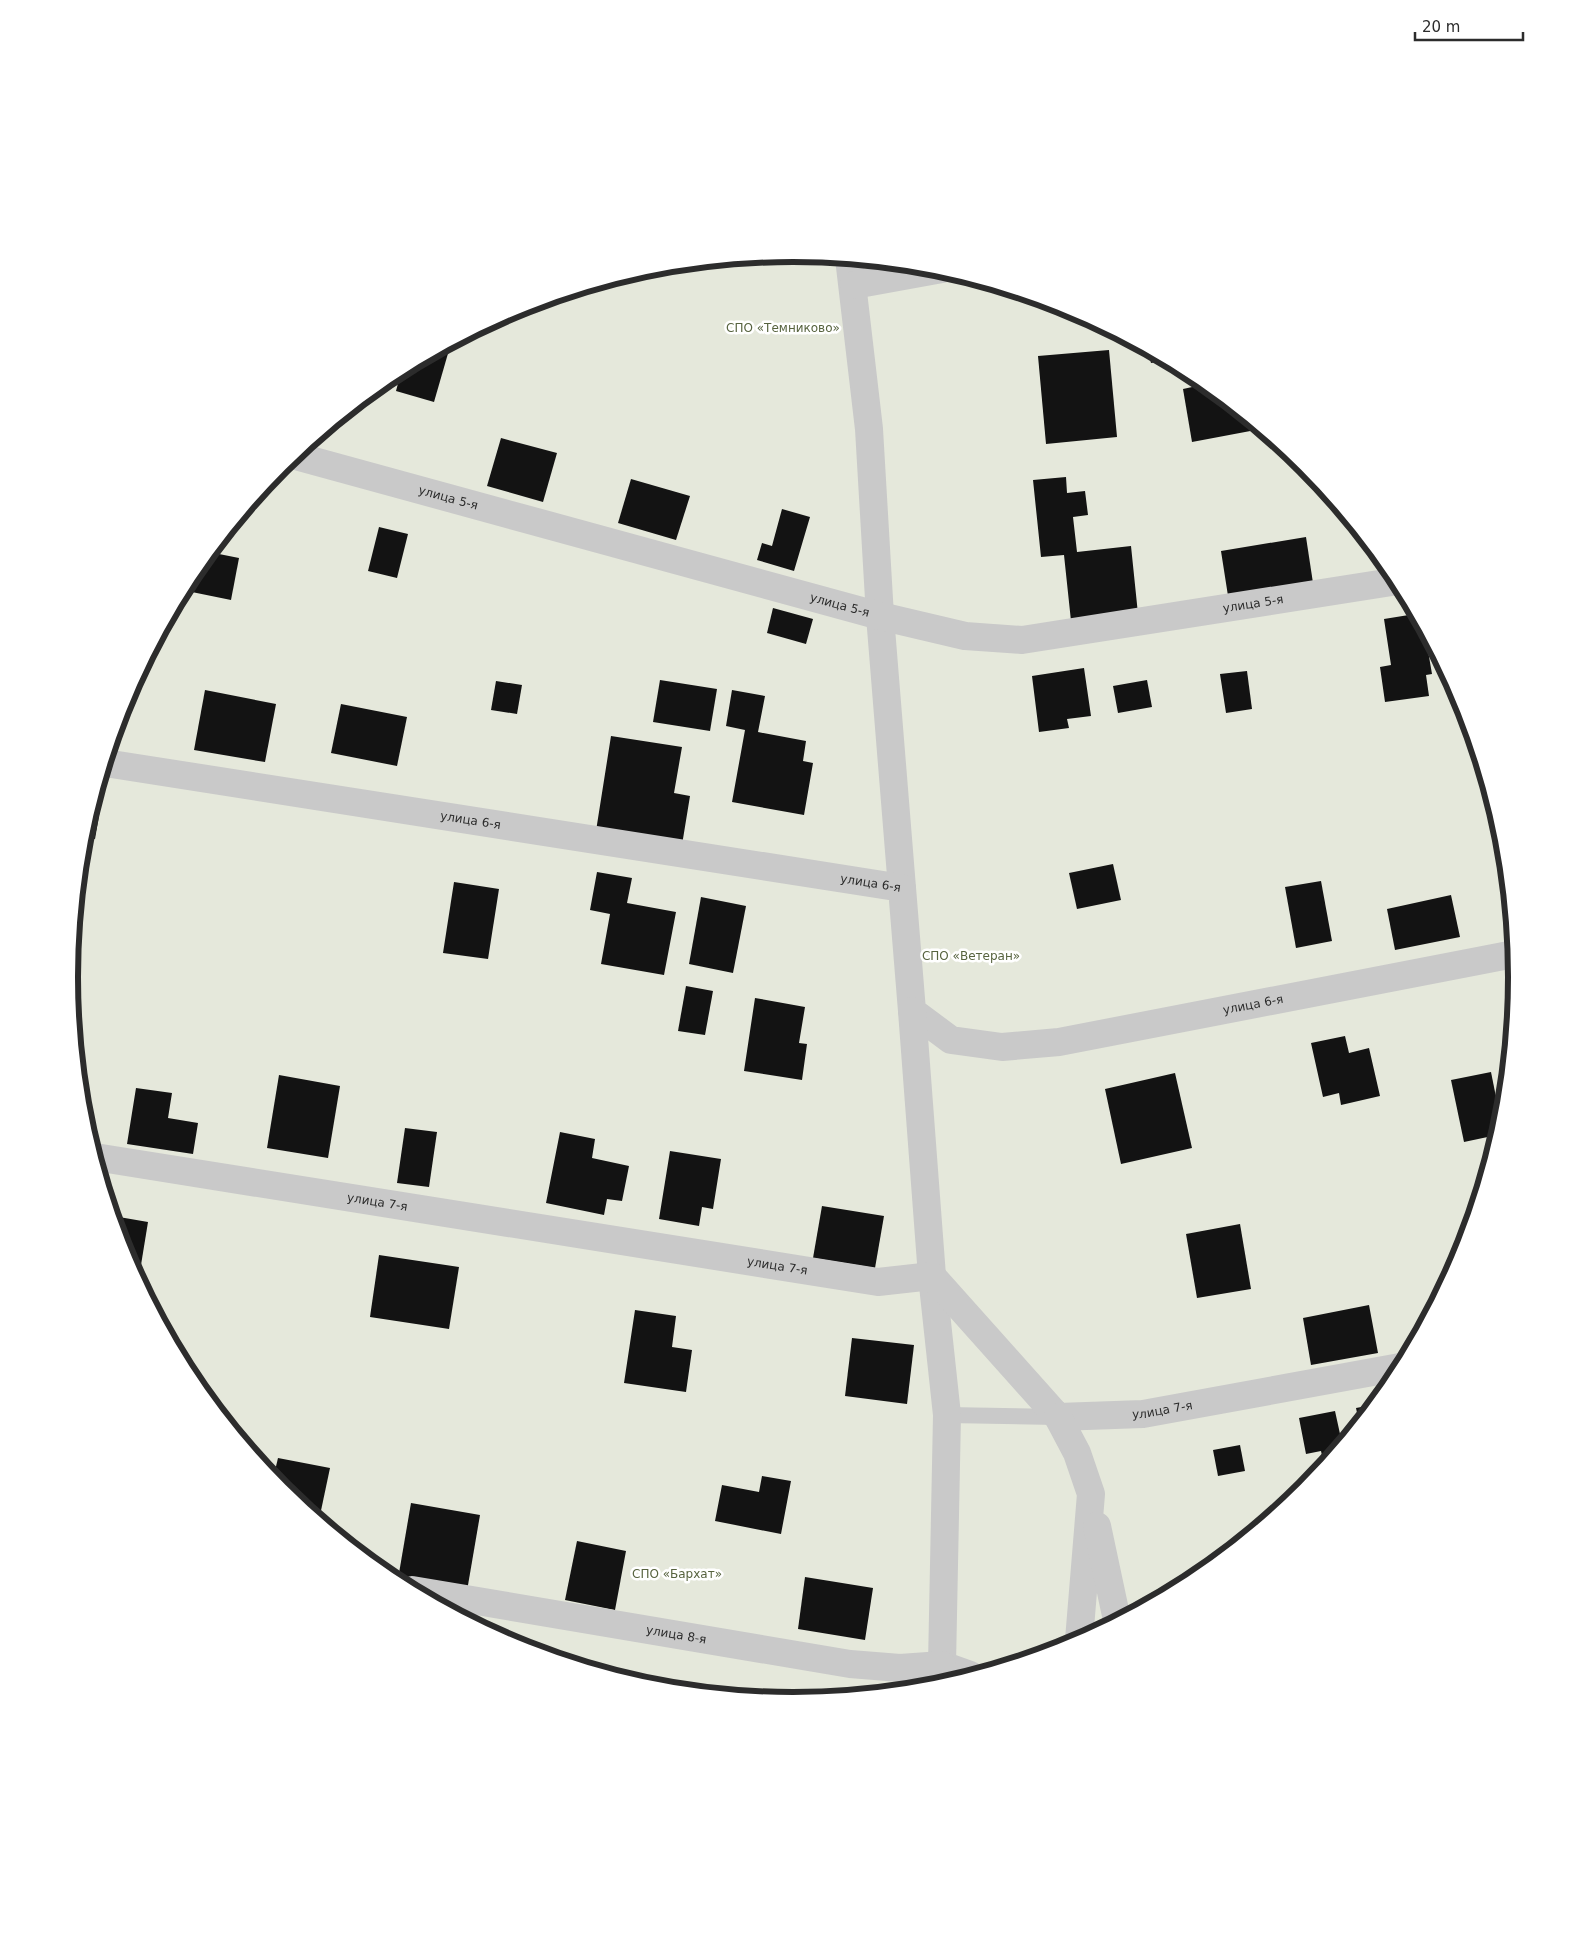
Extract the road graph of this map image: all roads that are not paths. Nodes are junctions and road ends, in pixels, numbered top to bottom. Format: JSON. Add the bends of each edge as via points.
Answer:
{"nodes":[{"id":1,"x":901,"y":270,"type":"edge"},
{"id":2,"x":852,"y":272,"type":"edge"},
{"id":3,"x":301,"y":458,"type":"edge"},
{"id":4,"x":1389,"y":582,"type":"edge"},
{"id":5,"x":880,"y":616,"type":"junction"},
{"id":6,"x":110,"y":764,"type":"edge"},
{"id":7,"x":902,"y":888,"type":"junction"},
{"id":8,"x":1507,"y":955,"type":"edge"},
{"id":9,"x":912,"y":1011,"type":"junction"},
{"id":10,"x":101,"y":1158,"type":"edge"},
{"id":11,"x":932,"y":1276,"type":"junction"},
{"id":12,"x":1390,"y":1369,"type":"edge"},
{"id":13,"x":947,"y":1416,"type":"junction"},
{"id":14,"x":1058,"y":1417,"type":"junction"},
{"id":15,"x":1091,"y":1494,"type":"junction"},
{"id":16,"x":430,"y":1593,"type":"edge"},
{"id":17,"x":1116,"y":1614,"type":"edge"},
{"id":18,"x":1080,"y":1631,"type":"edge"},
{"id":19,"x":942,"y":1665,"type":"junction"},
{"id":20,"x":960,"y":1671,"type":"edge"}],
"edges":[{"from":1,"to":2,"type":"street"},
{"from":2,"to":5,"type":"street","via":[[869,429]]},
{"from":3,"to":5,"type":"street","name":"улица 5-я"},
{"from":4,"to":5,"type":"street","name":"улица 5-я","via":[[1022,640],[965,636]]},
{"from":5,"to":7,"type":"street"},
{"from":6,"to":7,"type":"street","name":"улица 6-я"},
{"from":7,"to":9,"type":"street","name":"улица 6-я"},
{"from":8,"to":9,"type":"street","name":"улица 6-я","via":[[1059,1042],[1002,1047],[951,1040]]},
{"from":9,"to":11,"type":"street"},
{"from":10,"to":11,"type":"street","name":"улица 7-я","via":[[878,1282]]},
{"from":11,"to":13,"type":"street"},
{"from":11,"to":14,"type":"street"},
{"from":12,"to":14,"type":"street","name":"улица 7-я","via":[[1143,1414]]},
{"from":13,"to":14,"type":"lane"},
{"from":13,"to":19,"type":"street"},
{"from":14,"to":15,"type":"street","via":[[1077,1452]]},
{"from":15,"to":17,"type":"street"},
{"from":15,"to":18,"type":"street"},
{"from":16,"to":19,"type":"street","name":"улица 8-я","via":[[850,1664],[900,1668]]},
{"from":19,"to":20,"type":"street"}]}
